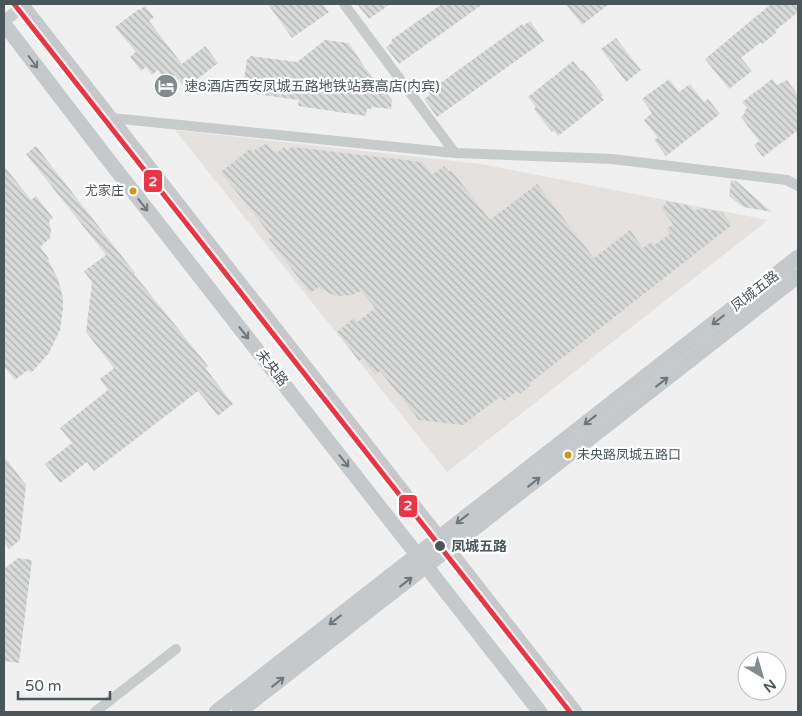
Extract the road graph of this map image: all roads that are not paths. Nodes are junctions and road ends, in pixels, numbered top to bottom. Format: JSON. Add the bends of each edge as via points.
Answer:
{"nodes":[{"id":1,"x":23,"y":4,"type":"edge"},
{"id":2,"x":344,"y":4,"type":"edge"},
{"id":3,"x":4,"y":22,"type":"edge"},
{"id":4,"x":112,"y":118,"type":"junction"},
{"id":5,"x":454,"y":153,"type":"junction"},
{"id":6,"x":798,"y":186,"type":"edge"},
{"id":7,"x":798,"y":257,"type":"edge"},
{"id":8,"x":798,"y":276,"type":"edge"},
{"id":9,"x":444,"y":543,"type":"junction"},
{"id":10,"x":422,"y":560,"type":"junction"},
{"id":11,"x":176,"y":649,"type":"dead end"},
{"id":12,"x":95,"y":712,"type":"edge"},
{"id":13,"x":216,"y":712,"type":"edge"},
{"id":14,"x":240,"y":712,"type":"edge"},
{"id":15,"x":540,"y":712,"type":"edge"},
{"id":16,"x":575,"y":712,"type":"edge"}],
"edges":[{"from":1,"to":3,"type":"street"},
{"from":1,"to":4,"type":"main road","name":"未央路"},
{"from":2,"to":5,"type":"street"},
{"from":3,"to":10,"type":"main road","name":"未央路","one_way":true,"via":[[115,169]]},
{"from":4,"to":5,"type":"street"},
{"from":4,"to":9,"type":"main road","name":"未央路"},
{"from":5,"to":6,"type":"street","via":[[612,159],[787,180]]},
{"from":7,"to":9,"type":"main road","name":"凤城五路","one_way":true},
{"from":9,"to":8,"type":"main road","name":"凤城五路","one_way":true},
{"from":9,"to":10,"type":"main road","name":"凤城五路"},
{"from":9,"to":16,"type":"main road","name":"未央路"},
{"from":10,"to":13,"type":"main road","name":"凤城五路","one_way":true},
{"from":14,"to":10,"type":"main road","name":"凤城五路","one_way":true},
{"from":10,"to":15,"type":"main road","name":"未央路"},
{"from":11,"to":12,"type":"street"}]}
